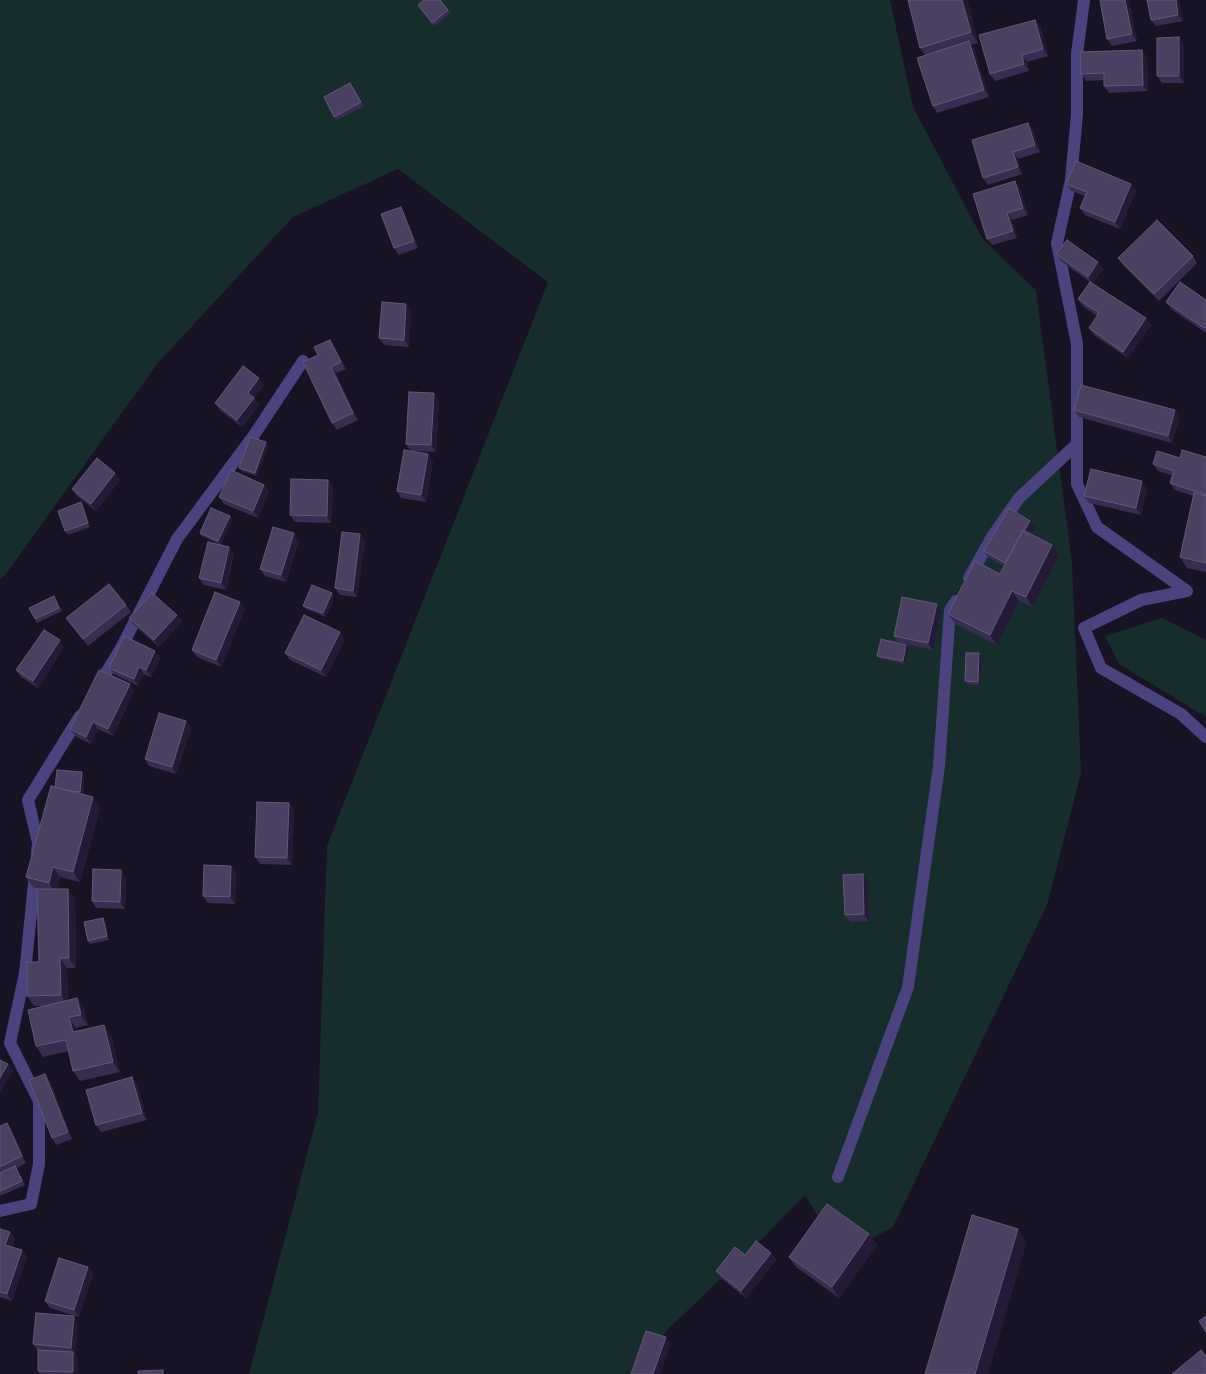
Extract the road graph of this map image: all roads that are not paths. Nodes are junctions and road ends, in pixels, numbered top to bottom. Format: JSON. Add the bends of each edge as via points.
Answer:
{"nodes":[{"id":1,"x":1084,"y":0,"type":"edge"},
{"id":2,"x":303,"y":361,"type":"edge"},
{"id":3,"x":1077,"y":444,"type":"junction"},
{"id":4,"x":1206,"y":737,"type":"edge"},
{"id":5,"x":838,"y":1178,"type":"dead end"},
{"id":6,"x":0,"y":1211,"type":"edge"}],
"edges":[{"from":1,"to":3,"type":"street","via":[[1077,54],[1077,114],[1071,180],[1057,243],[1077,344]]},
{"from":2,"to":6,"type":"street","via":[[254,435],[177,539],[120,650],[28,800],[38,842],[25,972],[10,1043],[39,1101],[39,1164],[30,1204]]},
{"from":3,"to":4,"type":"street","via":[[1077,484],[1097,527],[1187,591],[1141,600],[1084,628],[1101,668],[1181,714]]},
{"from":3,"to":5,"type":"street","via":[[1019,498],[992,537],[950,610],[940,766],[908,988]]}]}
